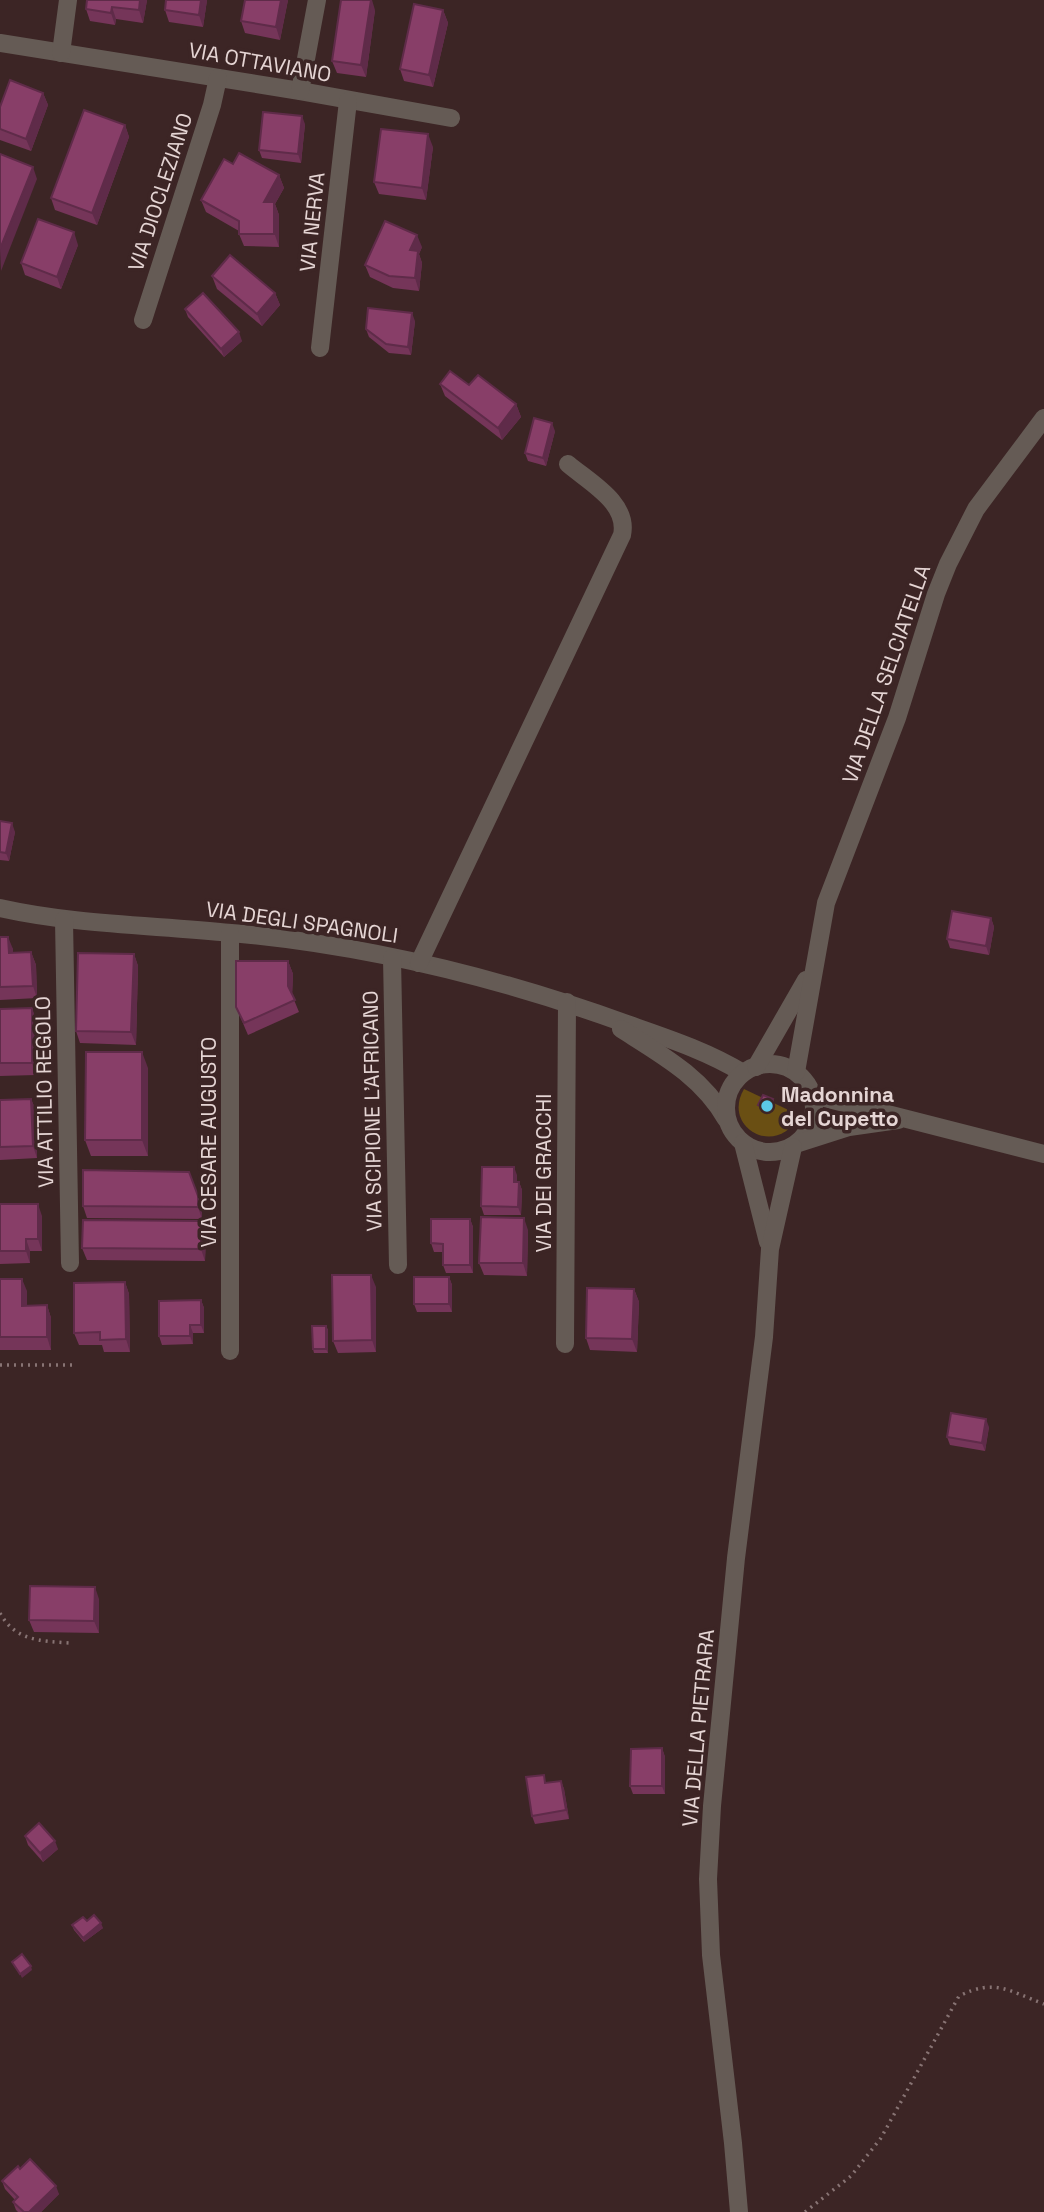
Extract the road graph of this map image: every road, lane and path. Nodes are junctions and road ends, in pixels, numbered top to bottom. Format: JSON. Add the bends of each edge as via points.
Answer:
{"nodes":[{"id":1,"x":68,"y":0,"type":"edge"},
{"id":2,"x":317,"y":0,"type":"edge"},
{"id":3,"x":0,"y":43,"type":"edge"},
{"id":4,"x":61,"y":53,"type":"junction"},
{"id":5,"x":218,"y":78,"type":"junction"},
{"id":6,"x":300,"y":91,"type":"junction"},
{"id":7,"x":348,"y":100,"type":"junction"},
{"id":8,"x":451,"y":118,"type":"dead end"},
{"id":9,"x":143,"y":320,"type":"dead end"},
{"id":10,"x":320,"y":348,"type":"dead end"},
{"id":11,"x":1044,"y":418,"type":"edge"},
{"id":12,"x":568,"y":464,"type":"dead end"},
{"id":13,"x":0,"y":908,"type":"edge"},
{"id":14,"x":64,"y":920,"type":"junction"},
{"id":15,"x":230,"y":933,"type":"junction"},
{"id":16,"x":392,"y":958,"type":"junction"},
{"id":17,"x":419,"y":963,"type":"junction"},
{"id":18,"x":814,"y":964,"type":"junction"},
{"id":19,"x":566,"y":1002,"type":"junction"},
{"id":20,"x":592,"y":1011,"type":"junction"},
{"id":21,"x":750,"y":1070,"type":"junction"},
{"id":22,"x":796,"y":1072,"type":"junction"},
{"id":23,"x":813,"y":1095,"type":"junction"},
{"id":24,"x":908,"y":1119,"type":"junction"},
{"id":25,"x":729,"y":1125,"type":"junction"},
{"id":26,"x":743,"y":1143,"type":"junction"},
{"id":27,"x":795,"y":1145,"type":"junction"},
{"id":28,"x":1044,"y":1154,"type":"edge"},
{"id":29,"x":770,"y":1249,"type":"junction"},
{"id":30,"x":70,"y":1263,"type":"dead end"},
{"id":31,"x":398,"y":1265,"type":"dead end"},
{"id":32,"x":565,"y":1344,"type":"dead end"},
{"id":33,"x":230,"y":1350,"type":"dead end"},
{"id":34,"x":0,"y":1365,"type":"edge"},
{"id":35,"x":76,"y":1365,"type":"dead end"},
{"id":36,"x":0,"y":1613,"type":"edge"},
{"id":37,"x":70,"y":1643,"type":"dead end"},
{"id":38,"x":1044,"y":2004,"type":"edge"},
{"id":39,"x":739,"y":2212,"type":"edge"},
{"id":40,"x":806,"y":2212,"type":"edge"}],
"edges":[{"from":1,"to":4,"type":"street"},
{"from":2,"to":6,"type":"street"},
{"from":3,"to":4,"type":"street","name":"VIA OTTAVIANO"},
{"from":4,"to":5,"type":"street","name":"VIA OTTAVIANO"},
{"from":5,"to":6,"type":"street","name":"VIA OTTAVIANO"},
{"from":5,"to":9,"type":"street","name":"VIA DIOCLEZIANO"},
{"from":6,"to":7,"type":"street","name":"VIA OTTAVIANO"},
{"from":7,"to":8,"type":"street","name":"VIA OTTAVIANO"},
{"from":7,"to":10,"type":"street","name":"VIA NERVA"},
{"from":11,"to":18,"type":"street","name":"VIA DELLA SELCIATELLA","via":[[984,498],[948,564],[897,718],[831,889]]},
{"from":12,"to":17,"type":"street","via":[[617,506],[624,519],[622,535]]},
{"from":13,"to":14,"type":"street","name":"VIA DEGLI SPAGNOLI"},
{"from":14,"to":15,"type":"street","name":"VIA DEGLI SPAGNOLI"},
{"from":14,"to":30,"type":"street","name":"VIA ATTILIO REGOLO"},
{"from":15,"to":16,"type":"street","name":"VIA DEGLI SPAGNOLI","via":[[319,943]]},
{"from":15,"to":33,"type":"street","name":"VIA CESARE AUGUSTO"},
{"from":16,"to":17,"type":"street","name":"VIA DEGLI SPAGNOLI"},
{"from":16,"to":31,"type":"street","name":"VIA SCIPIONE L'AFRICANO"},
{"from":17,"to":19,"type":"street","name":"VIA DEGLI SPAGNOLI"},
{"from":18,"to":21,"type":"street","name":"VIA DELLA SELCIATELLA","via":[[795,1004]]},
{"from":18,"to":22,"type":"street","name":"VIA DELLA SELCIATELLA"},
{"from":19,"to":20,"type":"street","name":"VIA DEGLI SPAGNOLI"},
{"from":19,"to":32,"type":"street","name":"VIA DEI GRACCHI"},
{"from":20,"to":21,"type":"street"},
{"from":20,"to":25,"type":"street","via":[[699,1082]]},
{"from":21,"to":22,"type":"street","via":[[779,1065]]},
{"from":21,"to":25,"type":"street","via":[[727,1097]]},
{"from":22,"to":23,"type":"street"},
{"from":23,"to":24,"type":"street"},
{"from":23,"to":27,"type":"street","via":[[811,1127]]},
{"from":24,"to":27,"type":"street","via":[[849,1127]]},
{"from":24,"to":28,"type":"street"},
{"from":25,"to":26,"type":"street"},
{"from":26,"to":27,"type":"street","via":[[767,1153]]},
{"from":26,"to":29,"type":"street","name":"VIA DELLA PIETRARA"},
{"from":27,"to":29,"type":"street","name":"VIA DELLA PIETRARA"},
{"from":29,"to":39,"type":"street","name":"VIA DELLA PIETRARA","via":[[712,1807],[708,1889],[710,1955]]},
{"from":34,"to":35,"type":"path"},
{"from":36,"to":37,"type":"path","via":[[10,1629],[25,1638]]},
{"from":38,"to":40,"type":"path","via":[[995,1986],[978,1987],[959,1996],[881,2137],[851,2176]]}]}
